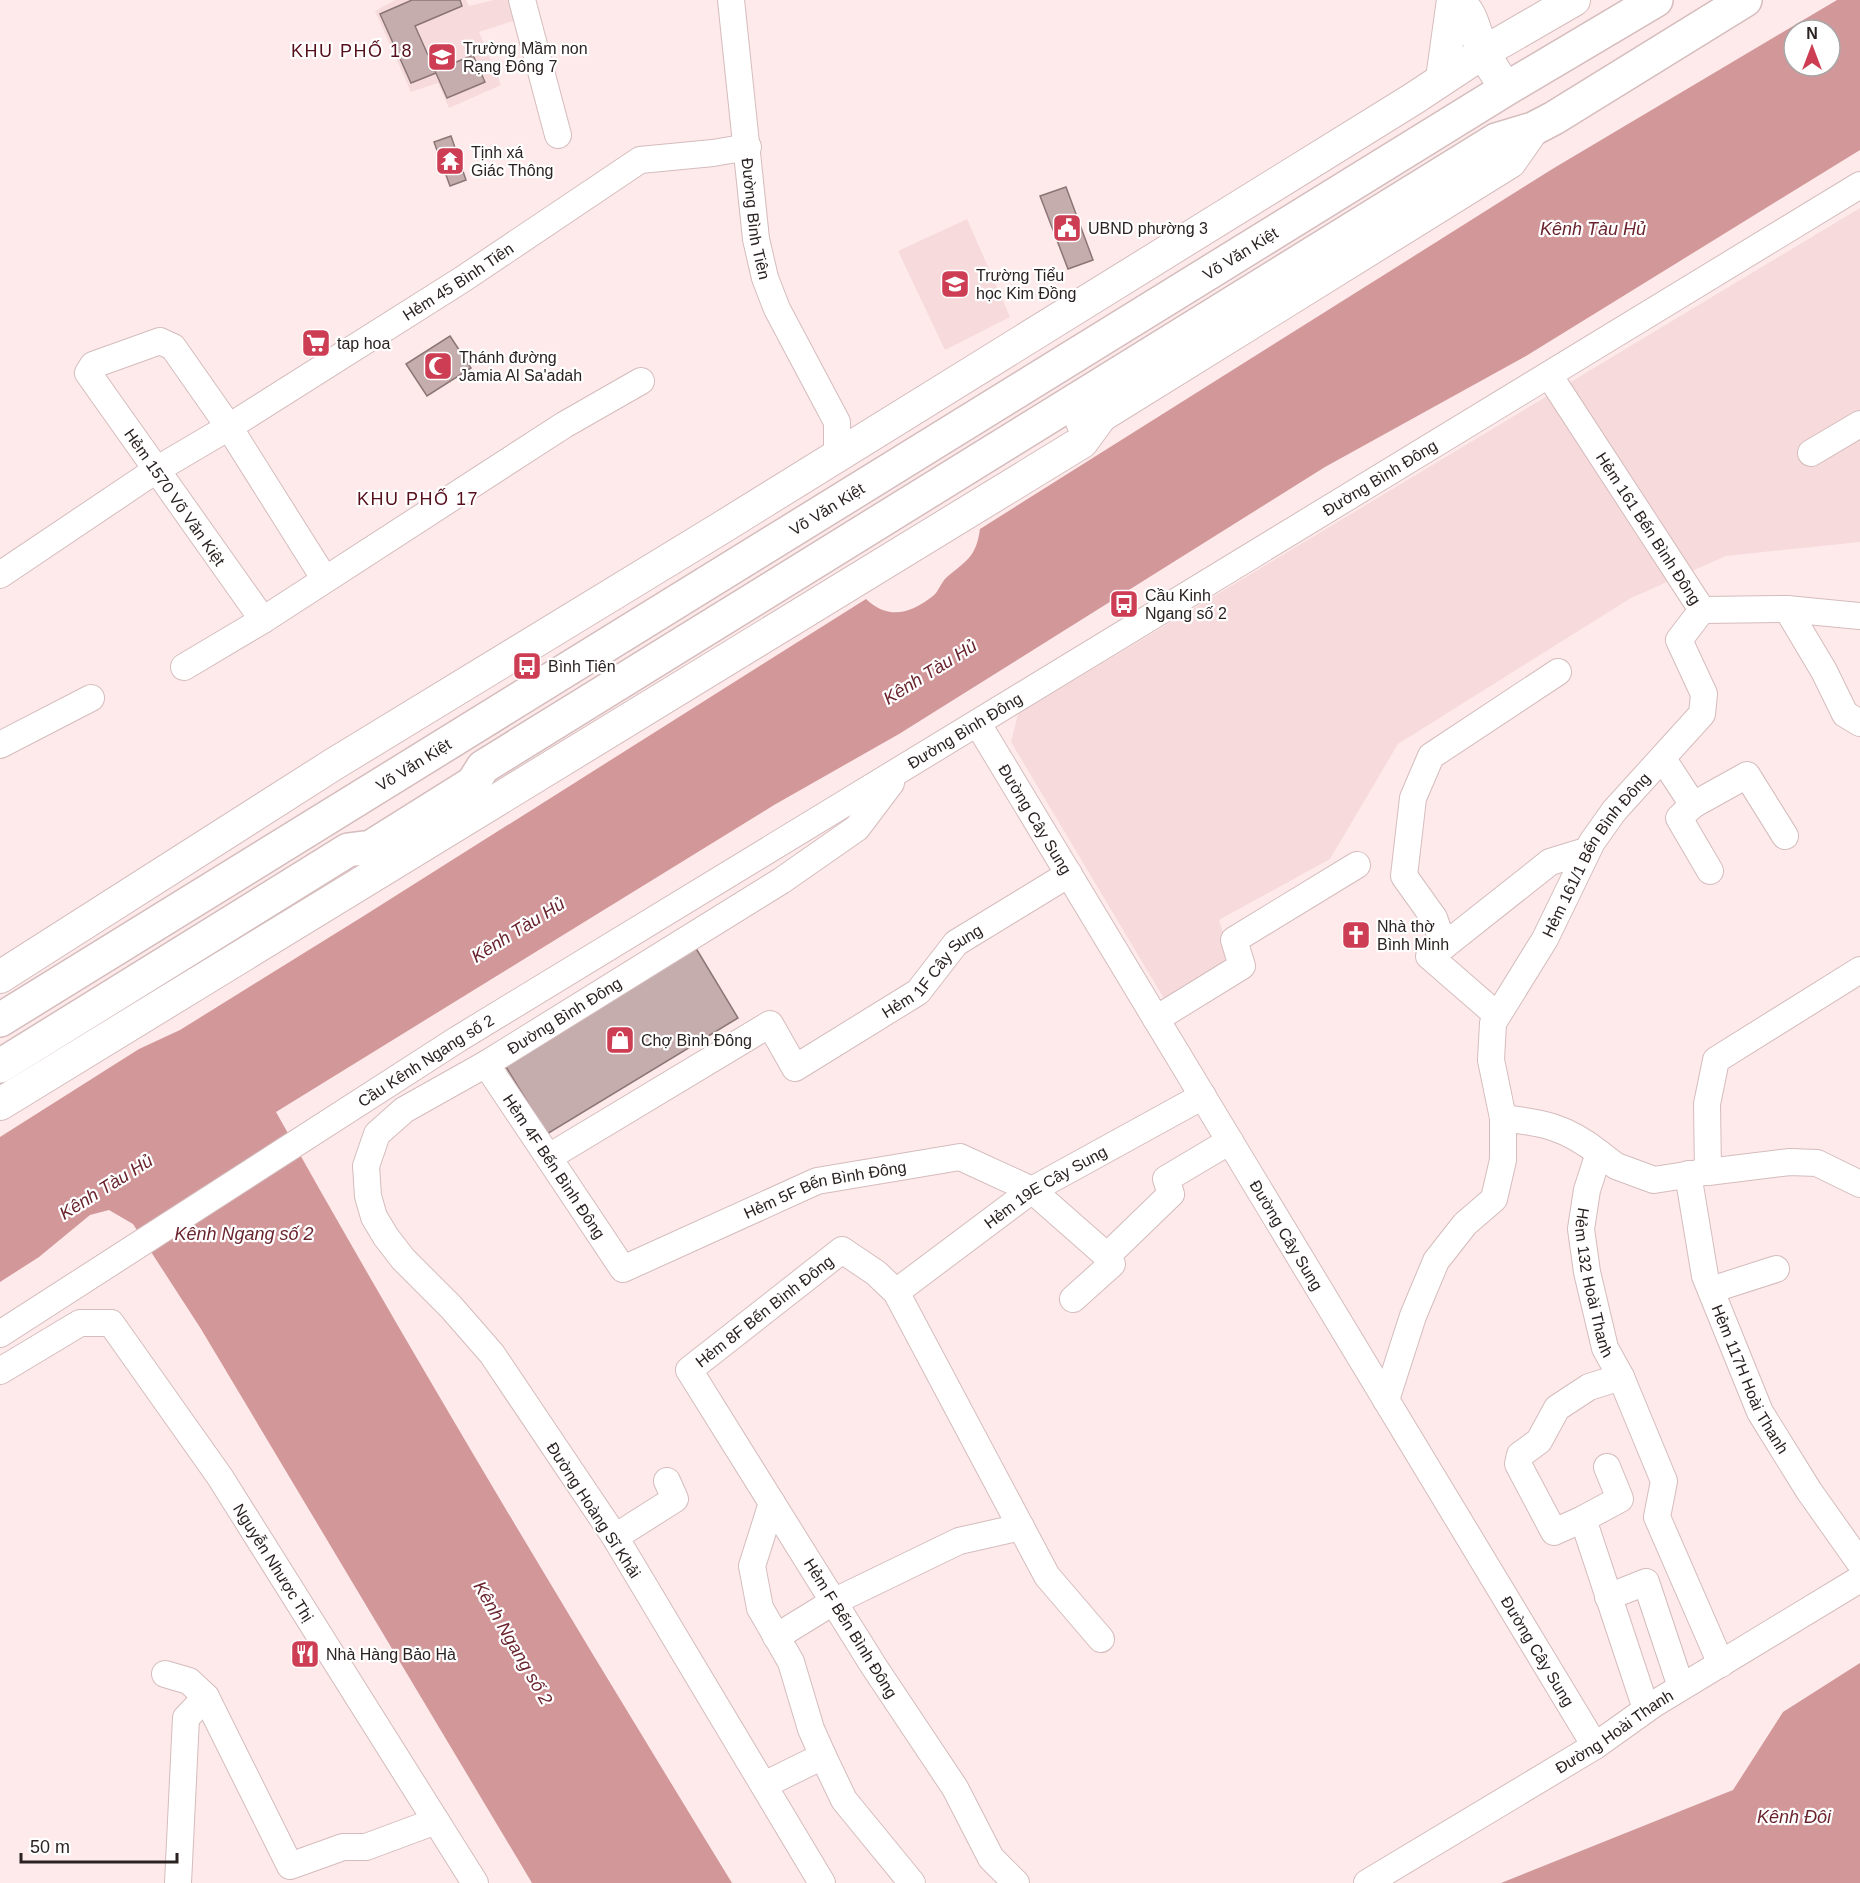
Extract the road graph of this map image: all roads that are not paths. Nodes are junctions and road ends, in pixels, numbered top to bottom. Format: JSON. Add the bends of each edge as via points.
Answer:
{"nodes":[{"id":1,"x":522,"y":0,"type":"edge"},
{"id":2,"x":731,"y":0,"type":"edge"},
{"id":3,"x":1455,"y":0,"type":"edge"},
{"id":4,"x":1574,"y":0,"type":"edge"},
{"id":5,"x":1656,"y":0,"type":"edge"},
{"id":6,"x":1745,"y":0,"type":"edge"},
{"id":7,"x":1523,"y":30,"type":"junction"},
{"id":8,"x":1482,"y":48,"type":"junction"},
{"id":9,"x":1442,"y":80,"type":"junction"},
{"id":10,"x":1506,"y":89,"type":"junction"},
{"id":11,"x":1533,"y":129,"type":"junction"},
{"id":12,"x":558,"y":135,"type":"dead end"},
{"id":13,"x":748,"y":147,"type":"junction"},
{"id":14,"x":1860,"y":185,"type":"edge"},
{"id":15,"x":1550,"y":375,"type":"junction"},
{"id":16,"x":642,"y":381,"type":"dead end"},
{"id":17,"x":1101,"y":416,"type":"junction"},
{"id":18,"x":837,"y":422,"type":"junction"},
{"id":19,"x":1860,"y":424,"type":"edge"},
{"id":20,"x":229,"y":427,"type":"junction"},
{"id":21,"x":874,"y":431,"type":"junction"},
{"id":22,"x":1811,"y":453,"type":"dead end"},
{"id":23,"x":837,"y":455,"type":"junction"},
{"id":24,"x":156,"y":470,"type":"junction"},
{"id":25,"x":0,"y":575,"type":"edge"},
{"id":26,"x":324,"y":578,"type":"junction"},
{"id":27,"x":1787,"y":609,"type":"junction"},
{"id":28,"x":1702,"y":610,"type":"junction"},
{"id":29,"x":1860,"y":616,"type":"edge"},
{"id":30,"x":263,"y":620,"type":"junction"},
{"id":31,"x":184,"y":668,"type":"dead end"},
{"id":32,"x":1558,"y":672,"type":"dead end"},
{"id":33,"x":91,"y":698,"type":"dead end"},
{"id":34,"x":1860,"y":723,"type":"edge"},
{"id":35,"x":978,"y":724,"type":"junction"},
{"id":36,"x":0,"y":745,"type":"edge"},
{"id":37,"x":1663,"y":759,"type":"junction"},
{"id":38,"x":900,"y":771,"type":"junction"},
{"id":39,"x":474,"y":783,"type":"junction"},
{"id":40,"x":855,"y":798,"type":"joint"},
{"id":41,"x":1693,"y":805,"type":"junction"},
{"id":42,"x":1785,"y":836,"type":"dead end"},
{"id":43,"x":371,"y":847,"type":"junction"},
{"id":44,"x":1586,"y":851,"type":"junction"},
{"id":45,"x":1357,"y":865,"type":"dead end"},
{"id":46,"x":1710,"y":872,"type":"dead end"},
{"id":47,"x":1069,"y":874,"type":"junction"},
{"id":48,"x":1444,"y":946,"type":"junction"},
{"id":49,"x":1860,"y":970,"type":"edge"},
{"id":50,"x":0,"y":977,"type":"edge"},
{"id":51,"x":1497,"y":1015,"type":"junction"},
{"id":52,"x":1156,"y":1019,"type":"junction"},
{"id":53,"x":0,"y":1020,"type":"edge"},
{"id":54,"x":486,"y":1064,"type":"junction"},
{"id":55,"x":0,"y":1066,"type":"edge"},
{"id":56,"x":0,"y":1086,"type":"edge"},
{"id":57,"x":1203,"y":1096,"type":"junction"},
{"id":58,"x":0,"y":1104,"type":"edge"},
{"id":59,"x":1503,"y":1118,"type":"junction"},
{"id":60,"x":1230,"y":1141,"type":"junction"},
{"id":61,"x":370,"y":1149,"type":"joint"},
{"id":62,"x":1599,"y":1153,"type":"junction"},
{"id":63,"x":549,"y":1157,"type":"junction"},
{"id":64,"x":1698,"y":1173,"type":"junction"},
{"id":65,"x":1860,"y":1184,"type":"edge"},
{"id":66,"x":1032,"y":1190,"type":"junction"},
{"id":67,"x":1107,"y":1256,"type":"junction"},
{"id":68,"x":623,"y":1269,"type":"joint"},
{"id":69,"x":1776,"y":1269,"type":"dead end"},
{"id":70,"x":1711,"y":1290,"type":"junction"},
{"id":71,"x":896,"y":1292,"type":"junction"},
{"id":72,"x":1073,"y":1299,"type":"dead end"},
{"id":73,"x":0,"y":1334,"type":"edge"},
{"id":74,"x":689,"y":1370,"type":"joint"},
{"id":75,"x":0,"y":1371,"type":"edge"},
{"id":76,"x":1621,"y":1377,"type":"junction"},
{"id":77,"x":1386,"y":1400,"type":"junction"},
{"id":78,"x":1607,"y":1467,"type":"dead end"},
{"id":79,"x":667,"y":1482,"type":"dead end"},
{"id":80,"x":772,"y":1503,"type":"junction"},
{"id":81,"x":1583,"y":1519,"type":"junction"},
{"id":82,"x":1021,"y":1527,"type":"junction"},
{"id":83,"x":615,"y":1537,"type":"junction"},
{"id":84,"x":1860,"y":1563,"type":"edge"},
{"id":85,"x":1860,"y":1579,"type":"edge"},
{"id":86,"x":1608,"y":1597,"type":"junction"},
{"id":87,"x":833,"y":1602,"type":"junction"},
{"id":88,"x":777,"y":1637,"type":"junction"},
{"id":89,"x":1101,"y":1639,"type":"dead end"},
{"id":90,"x":1720,"y":1664,"type":"junction"},
{"id":91,"x":165,"y":1674,"type":"dead end"},
{"id":92,"x":1681,"y":1688,"type":"junction"},
{"id":93,"x":206,"y":1697,"type":"junction"},
{"id":94,"x":1646,"y":1710,"type":"junction"},
{"id":95,"x":1595,"y":1746,"type":"junction"},
{"id":96,"x":823,"y":1756,"type":"junction"},
{"id":97,"x":764,"y":1785,"type":"junction"},
{"id":98,"x":436,"y":1821,"type":"junction"},
{"id":99,"x":294,"y":1875,"type":"edge"},
{"id":100,"x":178,"y":1883,"type":"edge"},
{"id":101,"x":475,"y":1883,"type":"edge"},
{"id":102,"x":822,"y":1883,"type":"edge"},
{"id":103,"x":912,"y":1883,"type":"edge"},
{"id":104,"x":1016,"y":1883,"type":"edge"},
{"id":105,"x":1367,"y":1883,"type":"edge"}],
"edges":[{"from":1,"to":12,"type":"street"},
{"from":2,"to":13,"type":"street","name":"Đường Bình Tiên"},
{"from":3,"to":7,"type":"main road"},
{"from":3,"to":8,"type":"main road","via":[[1454,11],[1468,38]]},
{"from":3,"to":9,"type":"main road"},
{"from":4,"to":7,"type":"main road"},
{"from":5,"to":10,"type":"highway","name":"Võ Văn Kiệt"},
{"from":6,"to":11,"type":"highway"},
{"from":7,"to":8,"type":"main road"},
{"from":8,"to":9,"type":"main road"},
{"from":8,"to":10,"type":"main road"},
{"from":9,"to":21,"type":"main road"},
{"from":10,"to":11,"type":"highway"},
{"from":10,"to":53,"type":"highway","name":"Võ Văn Kiệt"},
{"from":11,"to":17,"type":"main road","via":[[1510,162]]},
{"from":11,"to":39,"type":"highway","via":[[1496,140],[483,767]]},
{"from":13,"to":18,"type":"street","name":"Đường Bình Tiên","via":[[756,239],[765,278],[777,309]]},
{"from":13,"to":20,"type":"street","name":"Hẻm 45 Bình Tiên","via":[[640,160],[463,279]]},
{"from":14,"to":15,"type":"street","name":"Đường Bình Đông"},
{"from":15,"to":28,"type":"street","name":"Hẻm 161 Bến Bình Đông"},
{"from":15,"to":35,"type":"street","name":"Đường Bình Đông"},
{"from":16,"to":26,"type":"street","via":[[564,425]]},
{"from":17,"to":39,"type":"main road","via":[[1071,425],[491,780]]},
{"from":17,"to":58,"type":"main road","via":[[1082,442]]},
{"from":18,"to":21,"type":"street"},
{"from":18,"to":23,"type":"street","name":"Đường Bình Tiên"},
{"from":19,"to":22,"type":"street"},
{"from":20,"to":24,"type":"street","name":"Hẻm 45 Bình Tiên"},
{"from":20,"to":24,"type":"street","name":"Hẻm 1570 Võ Văn Kiệt","via":[[172,347],[160,341],[93,365],[88,374]]},
{"from":20,"to":26,"type":"street"},
{"from":21,"to":23,"type":"main road"},
{"from":23,"to":50,"type":"main road","via":[[334,764]]},
{"from":24,"to":25,"type":"street","name":"Hẻm 45 Bình Tiên"},
{"from":24,"to":30,"type":"street","name":"Hẻm 1570 Võ Văn Kiệt"},
{"from":26,"to":30,"type":"street"},
{"from":27,"to":28,"type":"street","name":"Hẻm 161 Bến Bình Đông"},
{"from":27,"to":29,"type":"street","name":"Hẻm 161 Bến Bình Đông"},
{"from":27,"to":34,"type":"street","via":[[1845,714]]},
{"from":28,"to":37,"type":"street","name":"Hẻm 161/1 Bến Bình Đông","via":[[1679,640],[1704,694],[1702,714]]},
{"from":30,"to":31,"type":"street"},
{"from":32,"to":48,"type":"street","via":[[1431,756],[1413,798],[1404,876],[1434,918]]},
{"from":33,"to":36,"type":"street"},
{"from":35,"to":38,"type":"street","name":"Đường Bình Đông"},
{"from":35,"to":47,"type":"street","name":"Đường Cây Sung"},
{"from":37,"to":41,"type":"street"},
{"from":37,"to":44,"type":"street","name":"Hẻm 161/1 Bến Bình Đông","via":[[1614,811]]},
{"from":38,"to":40,"type":"street","name":"Đường Bình Đông"},
{"from":38,"to":54,"type":"street","name":"Đường Bình Đông","via":[[857,828],[781,881]]},
{"from":39,"to":43,"type":"highway"},
{"from":40,"to":73,"type":"street","name":"Cầu Kênh Ngang số 2","via":[[458,1039]]},
{"from":41,"to":42,"type":"street","via":[[1747,776]]},
{"from":41,"to":46,"type":"street","via":[[1679,818]]},
{"from":43,"to":55,"type":"highway","via":[[348,850]]},
{"from":43,"to":56,"type":"main road","via":[[355,867]]},
{"from":44,"to":48,"type":"street","via":[[1551,862]]},
{"from":44,"to":51,"type":"street","name":"Hẻm 161/1 Bến Bình Đông","via":[[1545,939]]},
{"from":45,"to":52,"type":"street","via":[[1234,940],[1242,966]]},
{"from":47,"to":52,"type":"street","name":"Đường Cây Sung"},
{"from":47,"to":63,"type":"street","name":"Hẻm 1F Cây Sung","via":[[956,943],[918,993],[795,1068],[770,1024]]},
{"from":48,"to":51,"type":"street","via":[[1429,956]]},
{"from":49,"to":64,"type":"street","name":"Hẻm 117H Hoài Thanh","via":[[1716,1060]]},
{"from":51,"to":59,"type":"street","name":"Hẻm 161/1 Bến Bình Đông","via":[[1491,1060]]},
{"from":52,"to":57,"type":"street","name":"Đường Cây Sung"},
{"from":54,"to":61,"type":"street","name":"Đường Bình Đông","via":[[404,1110],[377,1134]]},
{"from":54,"to":63,"type":"street","name":"Hẻm 4F Bến Bình Đông"},
{"from":57,"to":60,"type":"street","name":"Đường Cây Sung"},
{"from":57,"to":66,"type":"street","name":"Hẻm 19E Cây Sung"},
{"from":59,"to":62,"type":"street","via":[[1548,1124],[1577,1136]]},
{"from":59,"to":77,"type":"street","via":[[1503,1160],[1494,1199],[1465,1224],[1436,1261],[1413,1316]]},
{"from":60,"to":67,"type":"street","via":[[1166,1179],[1171,1194]]},
{"from":60,"to":77,"type":"street","name":"Đường Cây Sung"},
{"from":61,"to":83,"type":"street","name":"Đường Hoàng Sĩ Khải","via":[[366,1166],[368,1196],[386,1237],[492,1354]]},
{"from":62,"to":64,"type":"street","via":[[1616,1166],[1653,1180]]},
{"from":62,"to":76,"type":"street","name":"Hẻm 132 Hoài Thanh","via":[[1587,1190],[1581,1229],[1605,1348]]},
{"from":63,"to":68,"type":"street","name":"Hẻm 4F Bến Bình Đông"},
{"from":64,"to":65,"type":"street","via":[[1790,1162],[1817,1163]]},
{"from":64,"to":70,"type":"street","name":"Hẻm 117H Hoài Thanh","via":[[1698,1244]]},
{"from":66,"to":67,"type":"street","name":"Hẻm 5F Bến Bình Đông"},
{"from":66,"to":68,"type":"street","name":"Hẻm 5F Bến Bình Đông","via":[[960,1157],[817,1181]]},
{"from":66,"to":71,"type":"street","name":"Hẻm 19E Cây Sung"},
{"from":67,"to":72,"type":"street","via":[[1112,1264]]},
{"from":69,"to":70,"type":"street"},
{"from":70,"to":84,"type":"street","name":"Hẻm 117H Hoài Thanh","via":[[1760,1412]]},
{"from":71,"to":74,"type":"street","name":"Hẻm 8F Bến Bình Đông","via":[[842,1250]]},
{"from":71,"to":82,"type":"street"},
{"from":74,"to":80,"type":"street","name":"Hẻm F Bến Bình Đông"},
{"from":75,"to":98,"type":"street","name":"Nguyễn Nhược Thị","via":[[80,1323],[111,1323],[220,1477]]},
{"from":76,"to":81,"type":"street","name":"Hẻm 132 Hoài Thanh","via":[[1588,1387],[1557,1408],[1539,1441],[1520,1455],[1518,1464],[1554,1532]]},
{"from":76,"to":90,"type":"street","via":[[1664,1481],[1657,1516]]},
{"from":77,"to":95,"type":"street","name":"Đường Cây Sung"},
{"from":78,"to":81,"type":"street","via":[[1620,1499]]},
{"from":79,"to":83,"type":"street","via":[[675,1499]]},
{"from":80,"to":87,"type":"street","name":"Hẻm F Bến Bình Đông"},
{"from":80,"to":88,"type":"street","via":[[752,1566],[760,1608]]},
{"from":81,"to":86,"type":"street"},
{"from":82,"to":87,"type":"street","via":[[959,1541]]},
{"from":82,"to":89,"type":"street","via":[[1047,1576]]},
{"from":83,"to":97,"type":"street","name":"Đường Hoàng Sĩ Khải"},
{"from":85,"to":90,"type":"street","name":"Đường Hoài Thanh"},
{"from":86,"to":92,"type":"street","via":[[1646,1582]]},
{"from":86,"to":94,"type":"street"},
{"from":87,"to":88,"type":"street"},
{"from":87,"to":104,"type":"street","name":"Hẻm F Bến Bình Đông","via":[[955,1788],[991,1858]]},
{"from":88,"to":96,"type":"street","via":[[791,1662]]},
{"from":90,"to":92,"type":"street","name":"Đường Hoài Thanh"},
{"from":91,"to":93,"type":"street","via":[[189,1681]]},
{"from":92,"to":94,"type":"street","name":"Đường Hoài Thanh"},
{"from":93,"to":99,"type":"street"},
{"from":93,"to":100,"type":"street","via":[[186,1718]]},
{"from":94,"to":95,"type":"street","name":"Đường Hoài Thanh"},
{"from":95,"to":105,"type":"street","name":"Đường Hoài Thanh"},
{"from":96,"to":97,"type":"street"},
{"from":96,"to":103,"type":"street","via":[[844,1800]]},
{"from":97,"to":102,"type":"street","name":"Đường Hoàng Sĩ Khải"},
{"from":98,"to":99,"type":"street","via":[[366,1847],[343,1847]]},
{"from":98,"to":101,"type":"street","name":"Nguyễn Nhược Thị"}]}
